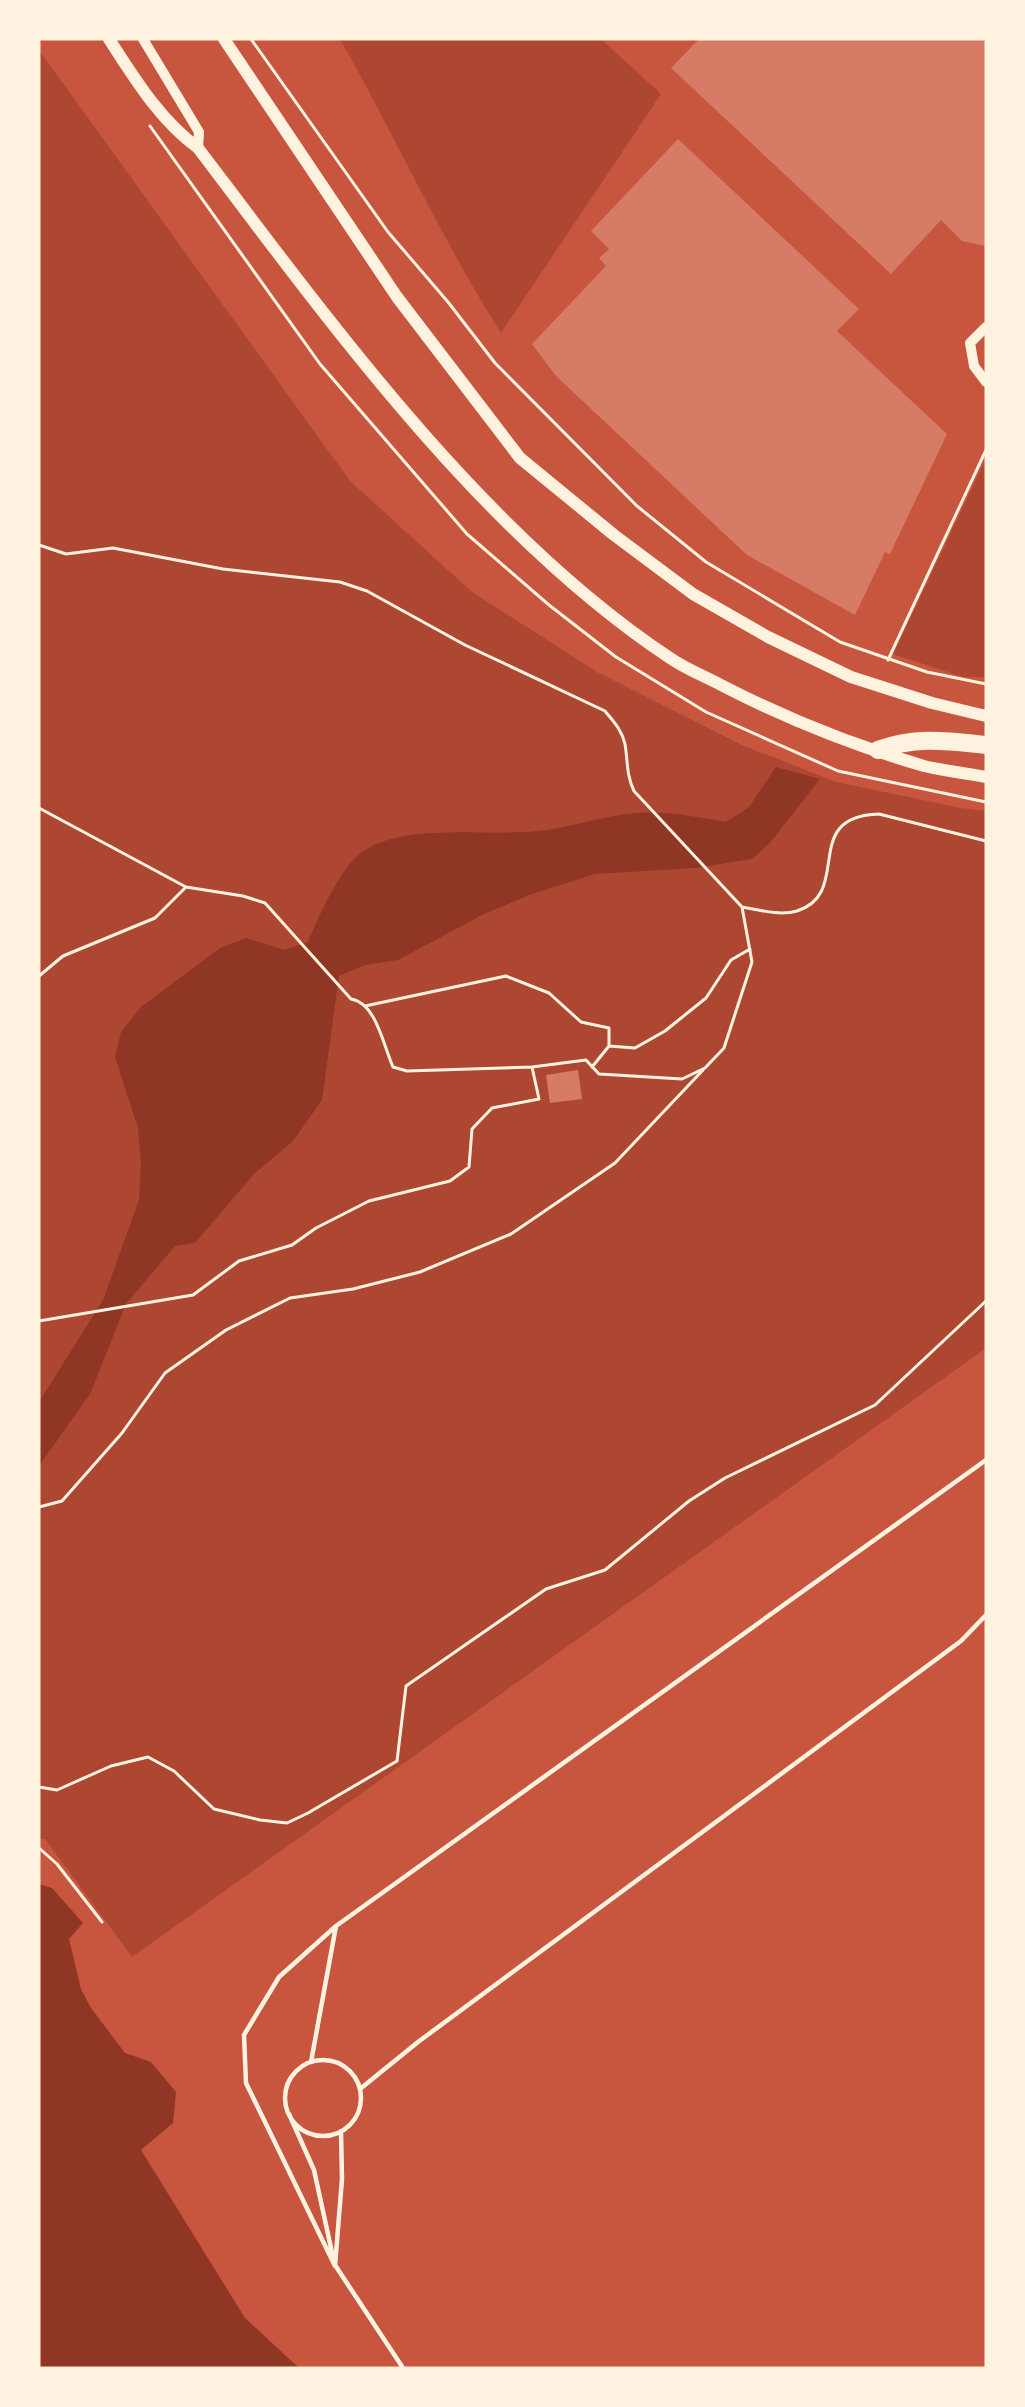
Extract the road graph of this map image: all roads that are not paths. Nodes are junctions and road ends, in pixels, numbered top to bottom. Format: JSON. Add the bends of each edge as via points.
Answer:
{"nodes":[{"id":1,"x":109,"y":39,"type":"edge"},
{"id":2,"x":143,"y":39,"type":"edge"},
{"id":3,"x":224,"y":39,"type":"edge"},
{"id":4,"x":198,"y":148,"type":"junction"},
{"id":5,"x":986,"y":327,"type":"edge"},
{"id":6,"x":986,"y":382,"type":"edge"},
{"id":7,"x":986,"y":716,"type":"edge"},
{"id":8,"x":986,"y":745,"type":"edge"},
{"id":9,"x":878,"y":750,"type":"junction"},
{"id":10,"x":986,"y":777,"type":"edge"},
{"id":11,"x":986,"y":1460,"type":"edge"},
{"id":12,"x":986,"y":1615,"type":"edge"},
{"id":13,"x":336,"y":1926,"type":"junction"},
{"id":14,"x":311,"y":2062,"type":"junction"},
{"id":15,"x":360,"y":2089,"type":"junction"},
{"id":16,"x":289,"y":2114,"type":"junction"},
{"id":17,"x":341,"y":2132,"type":"junction"},
{"id":18,"x":335,"y":2266,"type":"junction"},
{"id":19,"x":403,"y":2368,"type":"edge"}],
"edges":[{"from":1,"to":4,"type":"main road","via":[[167,122]]},
{"from":2,"to":4,"type":"street","via":[[199,132]]},
{"from":3,"to":7,"type":"main road","via":[[397,297],[520,458],[693,594],[768,637],[851,677]]},
{"from":4,"to":9,"type":"main road","via":[[390,394],[497,513],[593,600],[671,659],[748,699]]},
{"from":5,"to":6,"type":"street","via":[[970,343],[974,366]]},
{"from":8,"to":9,"type":"highway","via":[[929,739]]},
{"from":9,"to":10,"type":"main road","via":[[926,766]]},
{"from":11,"to":13,"type":"lane"},
{"from":12,"to":15,"type":"lane","via":[[961,1641],[427,2035]]},
{"from":13,"to":14,"type":"lane"},
{"from":13,"to":18,"type":"lane","via":[[279,1977],[244,2036],[246,2083]]},
{"from":14,"to":15,"type":"lane","via":[[323,2060],[346,2068]]},
{"from":14,"to":16,"type":"lane","via":[[300,2068],[286,2089]]},
{"from":15,"to":17,"type":"lane","via":[[358,2113]]},
{"from":16,"to":17,"type":"lane","via":[[306,2132],[330,2136]]},
{"from":16,"to":18,"type":"lane","via":[[314,2170]]},
{"from":17,"to":18,"type":"lane","via":[[342,2179]]},
{"from":18,"to":19,"type":"lane"}]}
